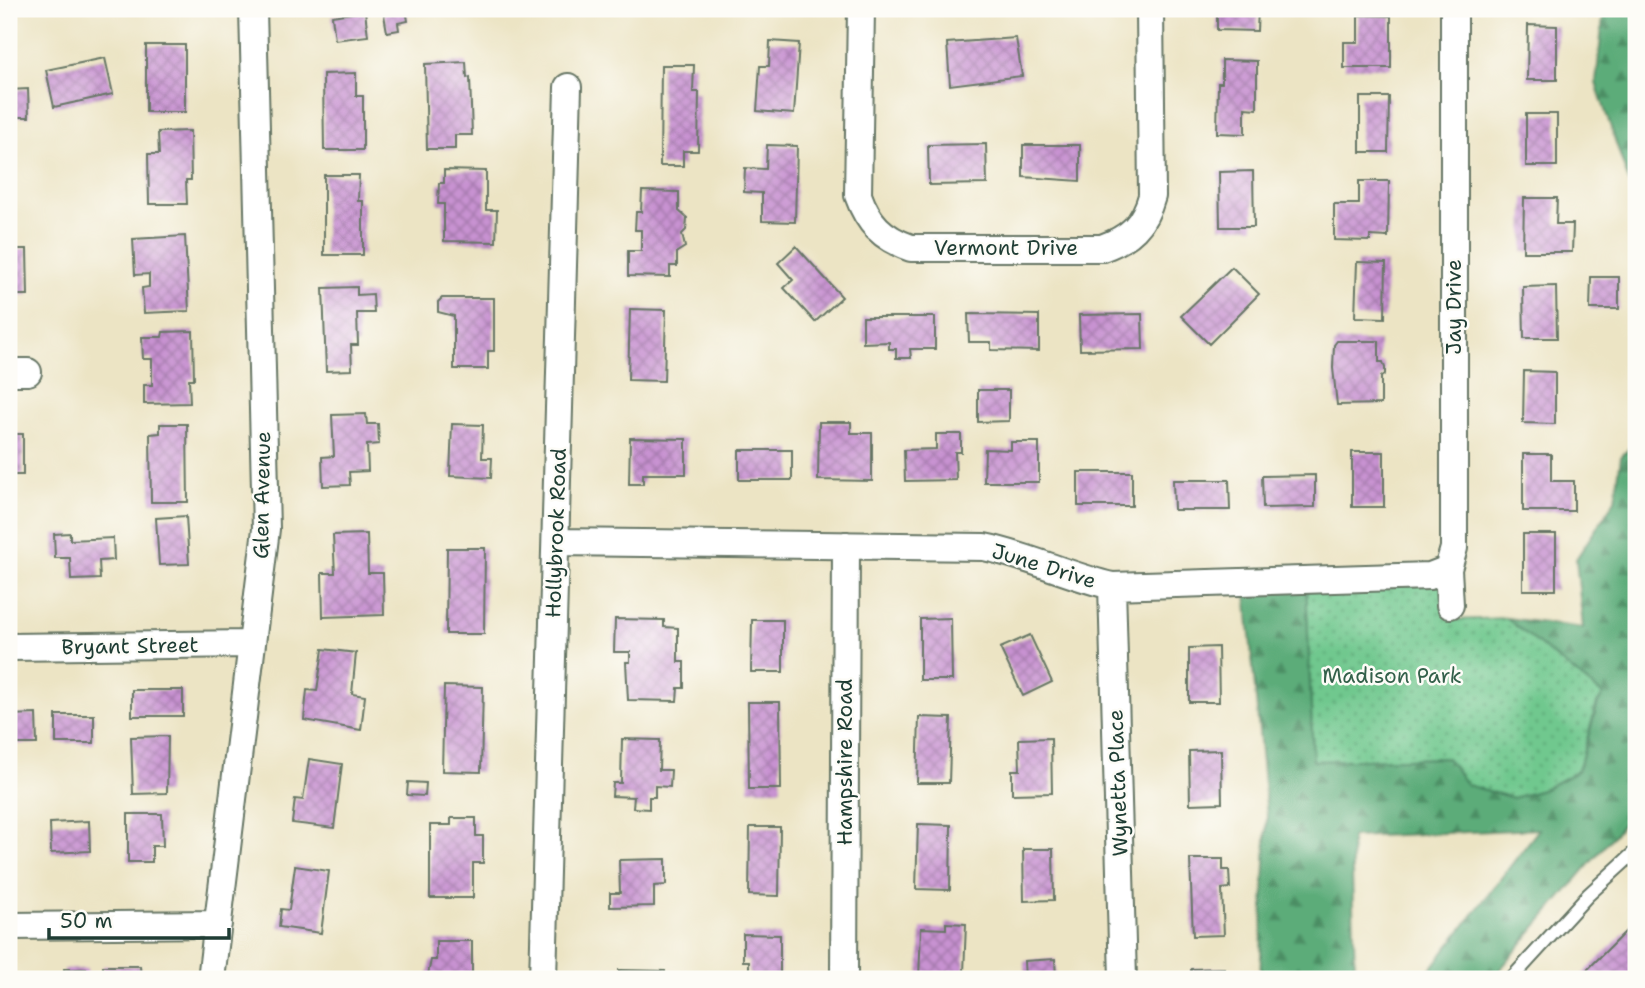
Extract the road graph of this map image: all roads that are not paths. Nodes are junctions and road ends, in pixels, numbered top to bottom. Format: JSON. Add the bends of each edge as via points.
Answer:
{"nodes":[{"id":1,"x":253,"y":9,"type":"edge"},
{"id":2,"x":861,"y":9,"type":"edge"},
{"id":3,"x":1150,"y":9,"type":"edge"},
{"id":4,"x":1454,"y":9,"type":"edge"},
{"id":5,"x":568,"y":87,"type":"dead end"},
{"id":6,"x":555,"y":542,"type":"junction"},
{"id":7,"x":846,"y":545,"type":"junction"},
{"id":8,"x":1448,"y":569,"type":"junction"},
{"id":9,"x":1112,"y":586,"type":"junction"},
{"id":10,"x":1450,"y":605,"type":"dead end"},
{"id":11,"x":251,"y":644,"type":"junction"},
{"id":12,"x":9,"y":647,"type":"edge"},
{"id":13,"x":1636,"y":851,"type":"edge"},
{"id":14,"x":218,"y":924,"type":"junction"},
{"id":15,"x":9,"y":926,"type":"edge"},
{"id":16,"x":211,"y":979,"type":"edge"},
{"id":17,"x":542,"y":979,"type":"edge"},
{"id":18,"x":844,"y":979,"type":"edge"},
{"id":19,"x":1123,"y":979,"type":"edge"},
{"id":20,"x":1511,"y":979,"type":"edge"}],
"edges":[{"from":1,"to":11,"type":"street","name":"Glen Avenue","via":[[266,529]]},
{"from":2,"to":3,"type":"street","name":"Vermont Drive","via":[[858,195],[875,228],[892,241],[911,247],[1088,248],[1121,241],[1136,230],[1152,196]]},
{"from":4,"to":8,"type":"street","name":"Jay Drive","via":[[1454,548]]},
{"from":5,"to":6,"type":"street","name":"Hollybrook Road"},
{"from":6,"to":7,"type":"street","name":"June Drive"},
{"from":6,"to":17,"type":"street","name":"Hollybrook Road"},
{"from":7,"to":9,"type":"street","name":"June Drive","via":[[984,547],[1020,554]]},
{"from":7,"to":18,"type":"street","name":"Hampshire Road"},
{"from":8,"to":9,"type":"street","name":"June Drive","via":[[1430,576]]},
{"from":8,"to":10,"type":"street","name":"Jay Drive"},
{"from":9,"to":19,"type":"street","name":"Wynetta Place"},
{"from":11,"to":12,"type":"street","name":"Bryant Street"},
{"from":11,"to":14,"type":"street","name":"Glen Avenue"},
{"from":13,"to":20,"type":"lane","via":[[1588,895]]},
{"from":14,"to":15,"type":"street"},
{"from":14,"to":16,"type":"street","name":"Glen Avenue"}]}
